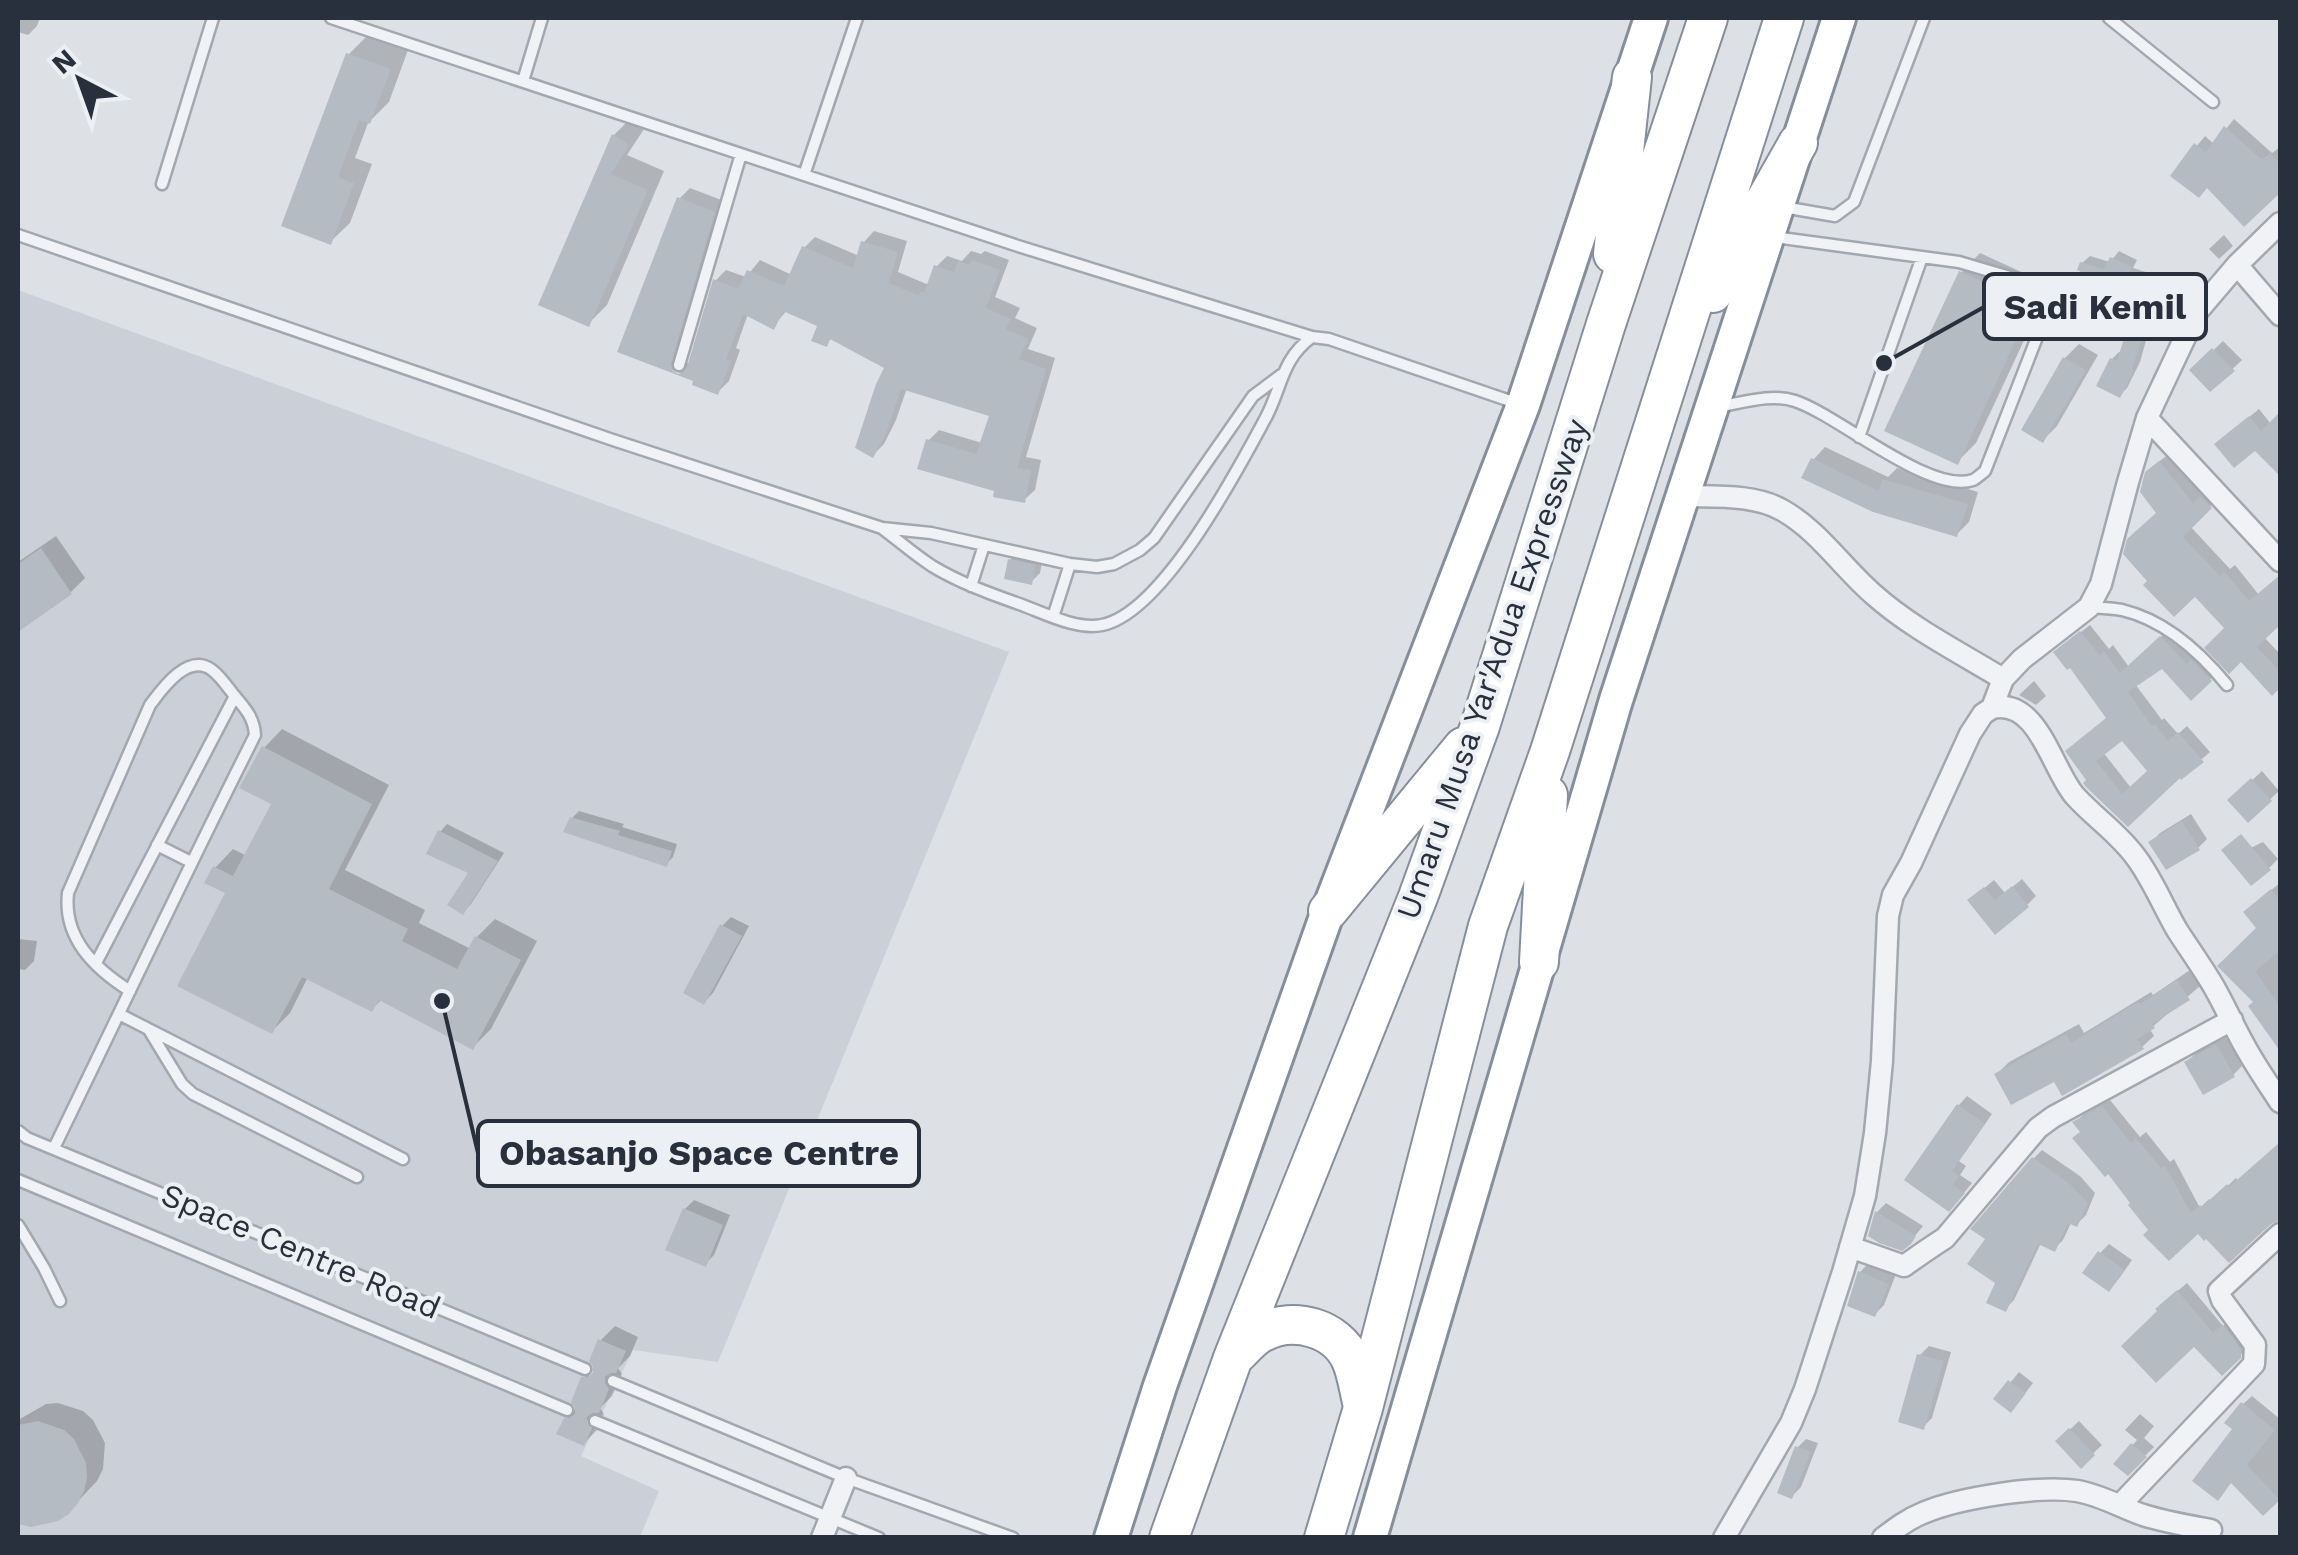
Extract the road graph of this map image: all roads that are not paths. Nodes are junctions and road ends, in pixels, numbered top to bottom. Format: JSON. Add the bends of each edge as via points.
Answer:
{"nodes":[{"id":1,"x":213,"y":18,"type":"edge"},
{"id":2,"x":331,"y":18,"type":"edge"},
{"id":3,"x":542,"y":18,"type":"edge"},
{"id":4,"x":857,"y":18,"type":"edge"},
{"id":5,"x":1708,"y":18,"type":"edge"},
{"id":6,"x":1784,"y":18,"type":"edge"},
{"id":7,"x":1839,"y":18,"type":"edge"},
{"id":8,"x":1924,"y":18,"type":"edge"},
{"id":9,"x":2110,"y":18,"type":"edge"},
{"id":10,"x":1640,"y":43,"type":"edge"},
{"id":11,"x":523,"y":82,"type":"junction"},
{"id":12,"x":2213,"y":102,"type":"dead end"},
{"id":13,"x":1798,"y":142,"type":"junction"},
{"id":14,"x":742,"y":154,"type":"junction"},
{"id":15,"x":804,"y":175,"type":"junction"},
{"id":16,"x":162,"y":184,"type":"dead end"},
{"id":17,"x":1773,"y":221,"type":"junction"},
{"id":18,"x":2280,"y":223,"type":"edge"},
{"id":19,"x":18,"y":236,"type":"edge"},
{"id":20,"x":1922,"y":257,"type":"junction"},
{"id":21,"x":2237,"y":265,"type":"junction"},
{"id":22,"x":2280,"y":315,"type":"edge"},
{"id":23,"x":1606,"y":324,"type":"junction"},
{"id":24,"x":1312,"y":337,"type":"junction"},
{"id":25,"x":1674,"y":361,"type":"junction"},
{"id":26,"x":679,"y":365,"type":"dead end"},
{"id":27,"x":1281,"y":375,"type":"junction"},
{"id":28,"x":1523,"y":405,"type":"junction"},
{"id":29,"x":1711,"y":408,"type":"junction"},
{"id":30,"x":2147,"y":418,"type":"junction"},
{"id":31,"x":1858,"y":436,"type":"junction"},
{"id":32,"x":1683,"y":496,"type":"junction"},
{"id":33,"x":882,"y":528,"type":"junction"},
{"id":34,"x":984,"y":546,"type":"junction"},
{"id":35,"x":2280,"y":560,"type":"edge"},
{"id":36,"x":1070,"y":564,"type":"junction"},
{"id":37,"x":971,"y":586,"type":"junction"},
{"id":38,"x":2088,"y":607,"type":"junction"},
{"id":39,"x":1053,"y":617,"type":"junction"},
{"id":40,"x":2002,"y":679,"type":"junction"},
{"id":41,"x":2227,"y":684,"type":"dead end"},
{"id":42,"x":235,"y":696,"type":"junction"},
{"id":43,"x":1992,"y":708,"type":"junction"},
{"id":44,"x":1480,"y":726,"type":"junction"},
{"id":45,"x":1550,"y":750,"type":"junction"},
{"id":46,"x":157,"y":845,"type":"junction"},
{"id":47,"x":191,"y":862,"type":"junction"},
{"id":48,"x":1328,"y":911,"type":"junction"},
{"id":49,"x":1539,"y":962,"type":"junction"},
{"id":50,"x":96,"y":963,"type":"junction"},
{"id":51,"x":130,"y":991,"type":"junction"},
{"id":52,"x":119,"y":1014,"type":"junction"},
{"id":53,"x":2232,"y":1020,"type":"junction"},
{"id":54,"x":149,"y":1030,"type":"junction"},
{"id":55,"x":2280,"y":1102,"type":"edge"},
{"id":56,"x":18,"y":1131,"type":"edge"},
{"id":57,"x":54,"y":1148,"type":"junction"},
{"id":58,"x":404,"y":1158,"type":"dead end"},
{"id":59,"x":357,"y":1177,"type":"dead end"},
{"id":60,"x":18,"y":1180,"type":"edge"},
{"id":61,"x":18,"y":1225,"type":"edge"},
{"id":62,"x":2280,"y":1234,"type":"edge"},
{"id":63,"x":1850,"y":1247,"type":"junction"},
{"id":64,"x":60,"y":1301,"type":"dead end"},
{"id":65,"x":1233,"y":1358,"type":"junction"},
{"id":66,"x":585,"y":1369,"type":"dead end"},
{"id":67,"x":613,"y":1380,"type":"dead end"},
{"id":68,"x":1364,"y":1408,"type":"junction"},
{"id":69,"x":567,"y":1410,"type":"dead end"},
{"id":70,"x":595,"y":1421,"type":"dead end"},
{"id":71,"x":846,"y":1478,"type":"junction"},
{"id":72,"x":2120,"y":1505,"type":"junction"},
{"id":73,"x":826,"y":1528,"type":"edge"},
{"id":74,"x":2212,"y":1530,"type":"dead end"},
{"id":75,"x":879,"y":1538,"type":"edge"},
{"id":76,"x":1012,"y":1538,"type":"edge"},
{"id":77,"x":1112,"y":1538,"type":"edge"},
{"id":78,"x":1169,"y":1538,"type":"edge"},
{"id":79,"x":1324,"y":1538,"type":"edge"},
{"id":80,"x":1370,"y":1538,"type":"edge"},
{"id":81,"x":1724,"y":1538,"type":"edge"},
{"id":82,"x":1883,"y":1538,"type":"edge"}],
"edges":[{"from":1,"to":16,"type":"lane"},
{"from":2,"to":11,"type":"lane"},
{"from":3,"to":11,"type":"lane"},
{"from":4,"to":15,"type":"lane"},
{"from":5,"to":23,"type":"highway","name":"Umaru Musa Yar'Adua Expressway"},
{"from":6,"to":25,"type":"highway"},
{"from":7,"to":13,"type":"highway"},
{"from":8,"to":17,"type":"lane","via":[[1854,202],[1835,216]]},
{"from":9,"to":12,"type":"lane"},
{"from":10,"to":23,"type":"highway"},
{"from":10,"to":28,"type":"highway","name":"Umaru Musa Yar'Adua Expressway"},
{"from":11,"to":14,"type":"lane"},
{"from":13,"to":17,"type":"highway"},
{"from":13,"to":25,"type":"highway"},
{"from":14,"to":15,"type":"lane"},
{"from":14,"to":26,"type":"lane"},
{"from":15,"to":24,"type":"lane"},
{"from":17,"to":20,"type":"lane"},
{"from":17,"to":29,"type":"highway"},
{"from":18,"to":21,"type":"street"},
{"from":19,"to":33,"type":"lane"},
{"from":20,"to":31,"type":"lane"},
{"from":20,"to":31,"type":"lane","via":[[2030,282],[2046,314],[1986,471],[1972,481],[1948,481]]},
{"from":21,"to":22,"type":"street"},
{"from":21,"to":30,"type":"street","via":[[2197,312]]},
{"from":23,"to":44,"type":"highway","name":"Umaru Musa Yar'Adua Expressway"},
{"from":24,"to":27,"type":"lane"},
{"from":24,"to":28,"type":"lane"},
{"from":25,"to":45,"type":"highway"},
{"from":27,"to":36,"type":"lane","via":[[1254,396],[1154,538],[1114,564]]},
{"from":27,"to":39,"type":"lane","via":[[1273,406],[1238,469],[1148,597],[1105,625]]},
{"from":28,"to":48,"type":"highway","name":"Umaru Musa Yar'Adua Expressway"},
{"from":29,"to":31,"type":"lane","via":[[1794,401]]},
{"from":29,"to":32,"type":"highway"},
{"from":30,"to":35,"type":"street"},
{"from":30,"to":38,"type":"street","via":[[2101,584]]},
{"from":32,"to":40,"type":"street","via":[[1749,499],[1780,508],[1874,596]]},
{"from":32,"to":49,"type":"highway"},
{"from":33,"to":34,"type":"lane"},
{"from":33,"to":37,"type":"lane"},
{"from":34,"to":36,"type":"lane"},
{"from":34,"to":37,"type":"lane"},
{"from":36,"to":39,"type":"lane"},
{"from":37,"to":39,"type":"lane"},
{"from":38,"to":40,"type":"street"},
{"from":38,"to":41,"type":"lane","via":[[2144,618],[2202,655]]},
{"from":40,"to":43,"type":"street"},
{"from":42,"to":46,"type":"lane"},
{"from":42,"to":47,"type":"lane","via":[[256,735]]},
{"from":42,"to":50,"type":"lane","via":[[214,671],[193,666],[176,674],[150,705],[68,893],[68,921]]},
{"from":43,"to":53,"type":"street","via":[[2013,709],[2033,723],[2076,797],[2138,860]]},
{"from":43,"to":63,"type":"street","via":[[1970,734],[1893,895],[1875,1133]]},
{"from":44,"to":48,"type":"highway"},
{"from":44,"to":65,"type":"highway","name":"Umaru Musa Yar'Adua Expressway"},
{"from":45,"to":49,"type":"highway"},
{"from":45,"to":68,"type":"highway","via":[[1488,926]]},
{"from":46,"to":47,"type":"lane"},
{"from":46,"to":50,"type":"lane"},
{"from":47,"to":51,"type":"lane"},
{"from":48,"to":77,"type":"highway","name":"Umaru Musa Yar'Adua Expressway"},
{"from":49,"to":80,"type":"highway"},
{"from":50,"to":51,"type":"lane"},
{"from":51,"to":52,"type":"lane"},
{"from":52,"to":54,"type":"lane"},
{"from":52,"to":57,"type":"lane"},
{"from":53,"to":55,"type":"street"},
{"from":53,"to":63,"type":"street","via":[[2053,1116],[1926,1253],[1904,1266]]},
{"from":54,"to":58,"type":"lane"},
{"from":54,"to":59,"type":"lane","via":[[193,1094]]},
{"from":56,"to":57,"type":"lane","name":"Space Centre Road"},
{"from":57,"to":66,"type":"lane","name":"Space Centre Road"},
{"from":60,"to":69,"type":"lane","name":"Space Centre Road"},
{"from":61,"to":64,"type":"lane"},
{"from":62,"to":72,"type":"street","via":[[2219,1291],[2255,1344],[2254,1364]]},
{"from":63,"to":81,"type":"street","via":[[1791,1422]]},
{"from":65,"to":68,"type":"highway","via":[[1262,1332],[1309,1325],[1332,1336],[1350,1358]]},
{"from":65,"to":78,"type":"highway","name":"Umaru Musa Yar'Adua Expressway"},
{"from":67,"to":71,"type":"lane"},
{"from":68,"to":79,"type":"highway"},
{"from":70,"to":73,"type":"lane"},
{"from":71,"to":73,"type":"street"},
{"from":71,"to":76,"type":"lane"},
{"from":72,"to":74,"type":"street"},
{"from":72,"to":82,"type":"street","via":[[2075,1491],[2018,1491],[1927,1510]]},
{"from":73,"to":75,"type":"lane"}]}
